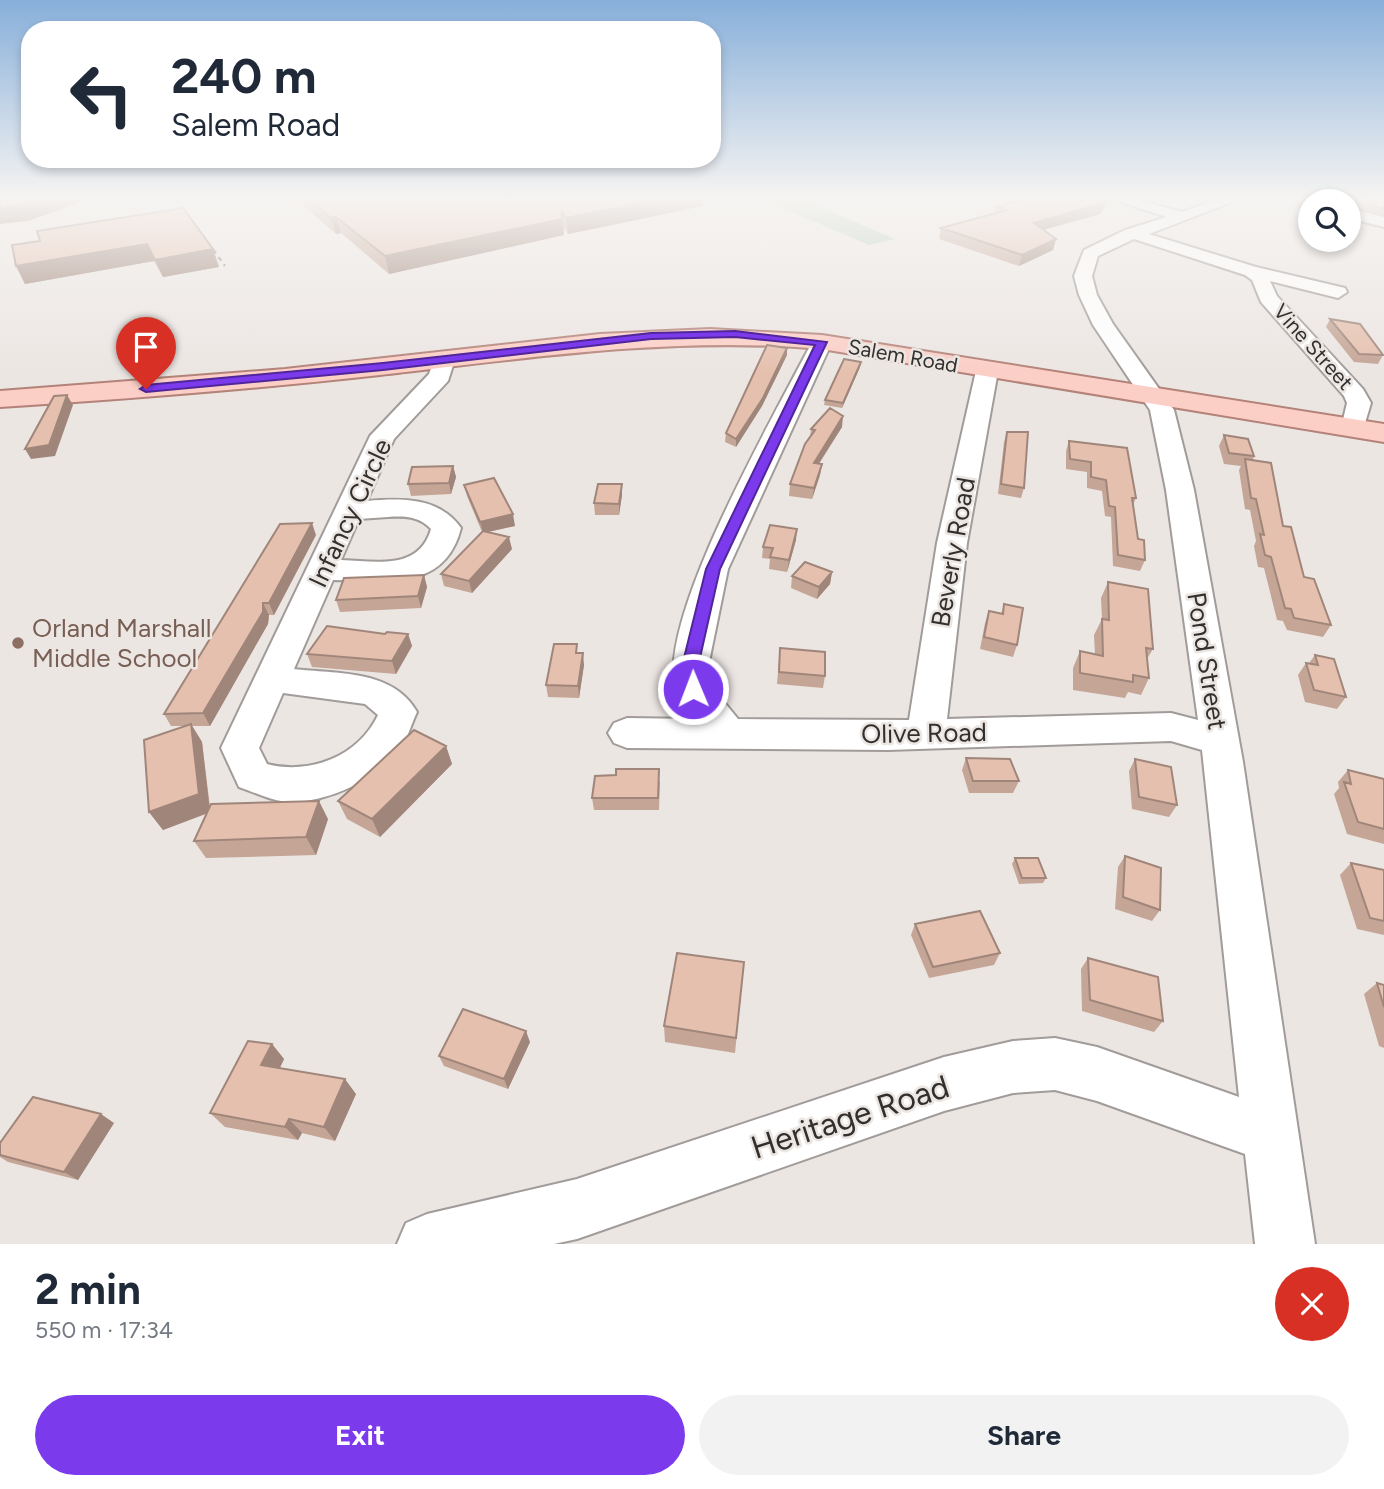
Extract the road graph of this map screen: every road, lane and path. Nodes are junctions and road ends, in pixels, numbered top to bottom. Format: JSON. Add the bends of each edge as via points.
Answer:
{"nodes":[{"id":1,"x":1089,"y":257,"type":"edge"},
{"id":2,"x":1207,"y":257,"type":"edge"},
{"id":3,"x":1251,"y":271,"type":"junction"},
{"id":4,"x":1338,"y":292,"type":"dead end"},
{"id":5,"x":822,"y":342,"type":"junction"},
{"id":6,"x":444,"y":359,"type":"junction"},
{"id":7,"x":987,"y":371,"type":"junction"},
{"id":8,"x":1153,"y":398,"type":"junction"},
{"id":9,"x":0,"y":399,"type":"edge"},
{"id":10,"x":1353,"y":428,"type":"junction"},
{"id":11,"x":1384,"y":433,"type":"edge"},
{"id":12,"x":349,"y":511,"type":"junction"},
{"id":13,"x":323,"y":569,"type":"junction"},
{"id":14,"x":271,"y":679,"type":"dead end"},
{"id":15,"x":627,"y":733,"type":"dead end"},
{"id":16,"x":728,"y":733,"type":"junction"},
{"id":17,"x":926,"y":734,"type":"junction"},
{"id":18,"x":1219,"y":740,"type":"junction"},
{"id":19,"x":1272,"y":1136,"type":"junction"},
{"id":20,"x":427,"y":1244,"type":"edge"},
{"id":21,"x":1285,"y":1244,"type":"edge"}],
"edges":[{"from":1,"to":8,"type":"street","name":"Pond Street","via":[[1083,276],[1088,295]]},
{"from":2,"to":3,"type":"street"},
{"from":3,"to":4,"type":"street"},
{"from":3,"to":10,"type":"street","name":"Vine Street","via":[[1260,278],[1268,298],[1354,394],[1359,403]]},
{"from":5,"to":6,"type":"main road","name":"Salem Road","via":[[684,334]]},
{"from":5,"to":7,"type":"main road","name":"Salem Road"},
{"from":5,"to":16,"type":"street","via":[[713,569],[697,631],[691,662],[693,689]]},
{"from":6,"to":9,"type":"main road","name":"Salem Road","via":[[240,381]]},
{"from":6,"to":12,"type":"street","name":"Infancy Circle","via":[[440,376],[383,436]]},
{"from":7,"to":8,"type":"main road","name":"Salem Road"},
{"from":7,"to":17,"type":"street","name":"Beverly Road","via":[[952,543]]},
{"from":8,"to":10,"type":"main road","name":"Salem Road"},
{"from":8,"to":18,"type":"street","name":"Pond Street","via":[[1162,410],[1180,490]]},
{"from":10,"to":11,"type":"main road","name":"Salem Road"},
{"from":12,"to":13,"type":"street","name":"Infancy Circle"},
{"from":12,"to":13,"type":"street","via":[[404,509],[432,514],[446,528],[444,537],[428,558],[412,569]]},
{"from":13,"to":14,"type":"street","name":"Infancy Circle"},
{"from":15,"to":16,"type":"street","name":"Olive Road"},
{"from":16,"to":17,"type":"street","name":"Olive Road"},
{"from":17,"to":18,"type":"street","name":"Olive Road","via":[[1171,727]]},
{"from":18,"to":19,"type":"street","name":"Pond Street"},
{"from":19,"to":20,"type":"street","name":"Heritage Road","via":[[1097,1074],[1055,1064],[1013,1067],[944,1084],[577,1209]]},
{"from":19,"to":21,"type":"street","name":"Pond Street"}]}
